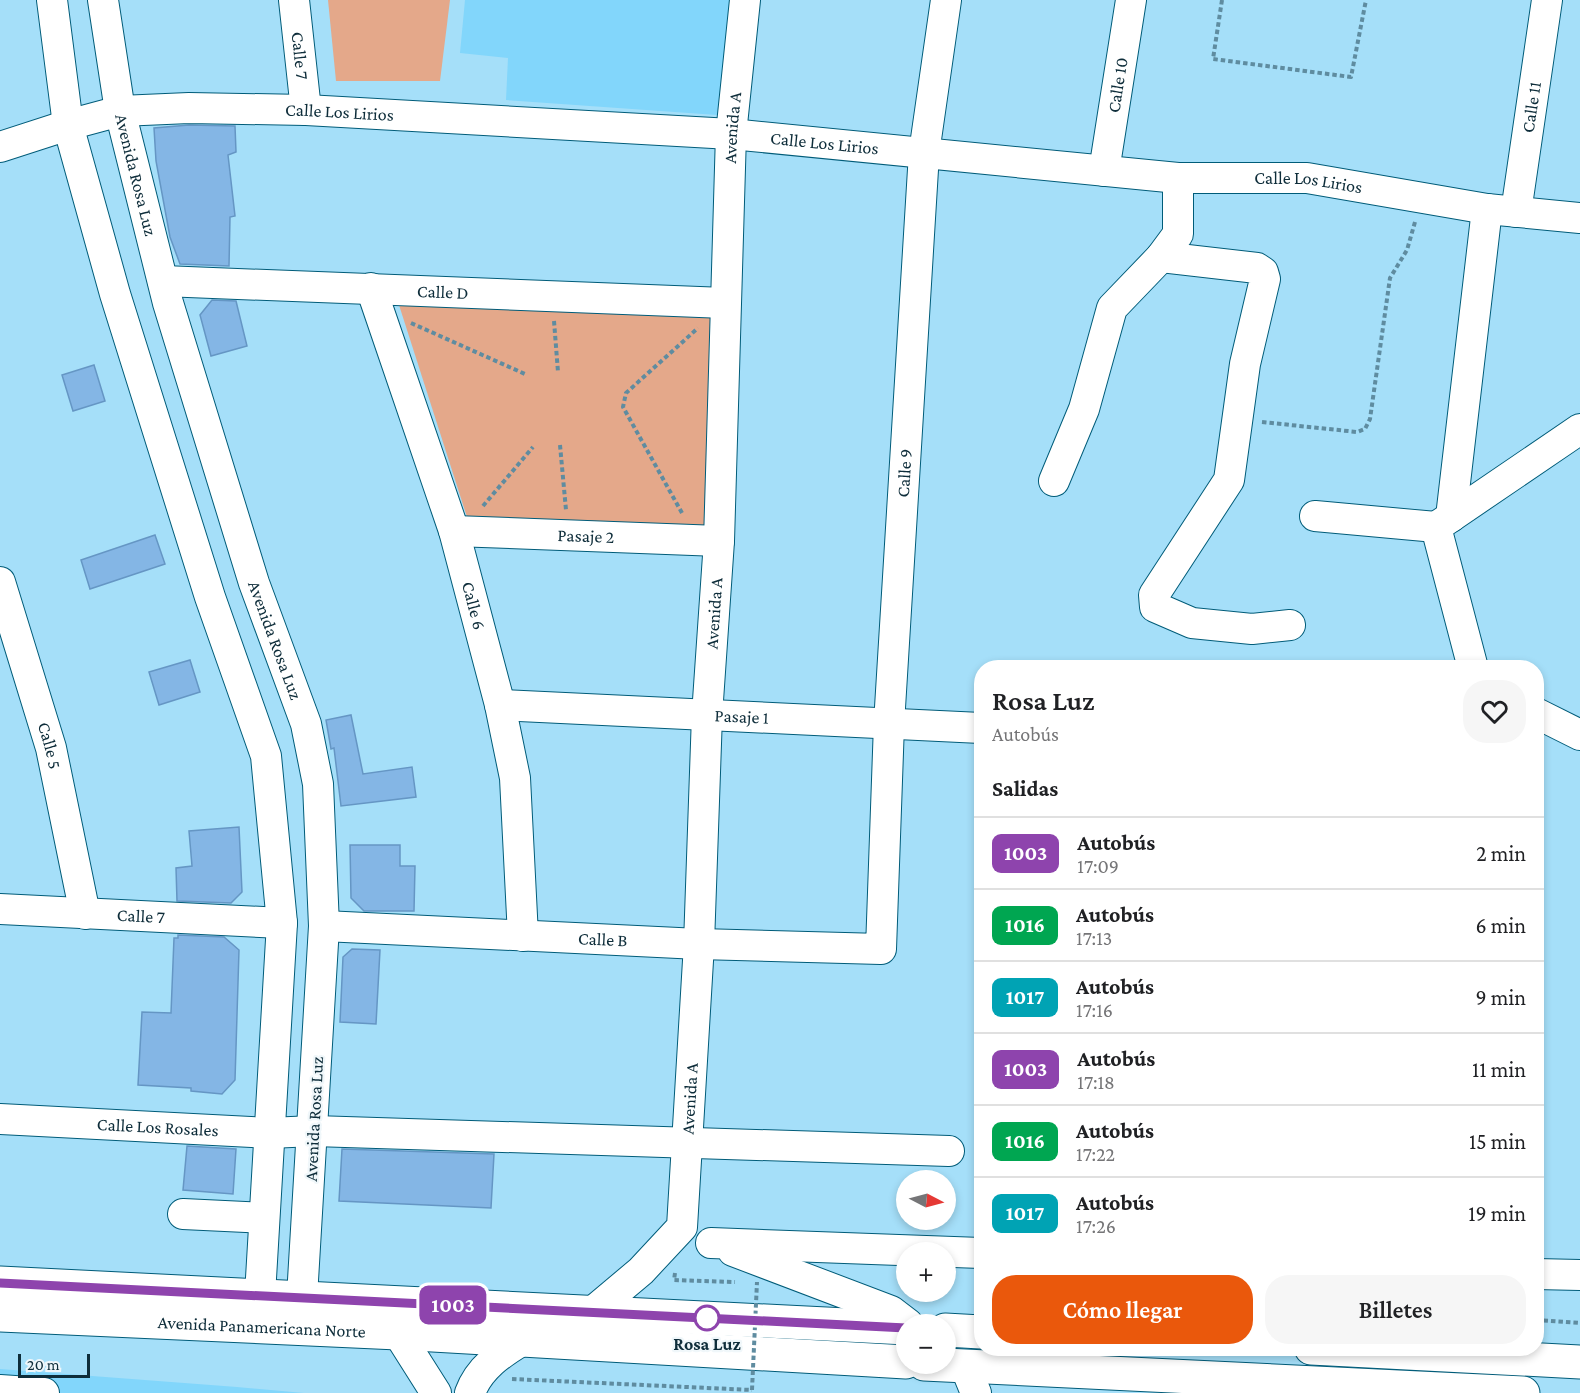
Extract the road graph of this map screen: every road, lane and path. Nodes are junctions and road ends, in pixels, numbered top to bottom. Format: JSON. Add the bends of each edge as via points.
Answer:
{"nodes":[{"id":1,"x":52,"y":0,"type":"edge"},
{"id":2,"x":103,"y":0,"type":"edge"},
{"id":3,"x":294,"y":0,"type":"edge"},
{"id":4,"x":745,"y":0,"type":"edge"},
{"id":5,"x":946,"y":0,"type":"edge"},
{"id":6,"x":1131,"y":0,"type":"edge"},
{"id":7,"x":1222,"y":0,"type":"edge"},
{"id":8,"x":1366,"y":0,"type":"edge"},
{"id":9,"x":1548,"y":0,"type":"edge"},
{"id":10,"x":306,"y":110,"type":"junction"},
{"id":11,"x":120,"y":111,"type":"junction"},
{"id":12,"x":68,"y":124,"type":"junction"},
{"id":13,"x":731,"y":134,"type":"junction"},
{"id":14,"x":0,"y":147,"type":"edge"},
{"id":15,"x":924,"y":153,"type":"junction"},
{"id":16,"x":1104,"y":171,"type":"junction"},
{"id":17,"x":1178,"y":178,"type":"junction"},
{"id":18,"x":1424,"y":196,"type":"junction"},
{"id":19,"x":1487,"y":209,"type":"junction"},
{"id":20,"x":1516,"y":212,"type":"junction"},
{"id":21,"x":1580,"y":218,"type":"edge"},
{"id":22,"x":1161,"y":257,"type":"junction"},
{"id":23,"x":163,"y":281,"type":"junction"},
{"id":24,"x":552,"y":296,"type":"junction"},
{"id":25,"x":374,"y":298,"type":"junction"},
{"id":26,"x":725,"y":303,"type":"junction"},
{"id":27,"x":558,"y":372,"type":"dead end"},
{"id":28,"x":525,"y":374,"type":"dead end"},
{"id":29,"x":1237,"y":420,"type":"junction"},
{"id":30,"x":1580,"y":429,"type":"edge"},
{"id":31,"x":560,"y":445,"type":"dead end"},
{"id":32,"x":533,"y":447,"type":"dead end"},
{"id":33,"x":1054,"y":481,"type":"dead end"},
{"id":34,"x":1315,"y":516,"type":"dead end"},
{"id":35,"x":1443,"y":522,"type":"junction"},
{"id":36,"x":458,"y":531,"type":"junction"},
{"id":37,"x":568,"y":535,"type":"junction"},
{"id":38,"x":708,"y":540,"type":"junction"},
{"id":39,"x":0,"y":582,"type":"edge"},
{"id":40,"x":1290,"y":625,"type":"dead end"},
{"id":41,"x":1471,"y":660,"type":"edge"},
{"id":42,"x":500,"y":705,"type":"junction"},
{"id":43,"x":707,"y":715,"type":"junction"},
{"id":44,"x":1544,"y":717,"type":"edge"},
{"id":45,"x":889,"y":724,"type":"junction"},
{"id":46,"x":974,"y":728,"type":"edge"},
{"id":47,"x":1580,"y":735,"type":"edge"},
{"id":48,"x":0,"y":909,"type":"edge"},
{"id":49,"x":85,"y":914,"type":"junction"},
{"id":50,"x":282,"y":923,"type":"junction"},
{"id":51,"x":324,"y":926,"type":"junction"},
{"id":52,"x":523,"y":936,"type":"junction"},
{"id":53,"x":699,"y":944,"type":"junction"},
{"id":54,"x":881,"y":949,"type":"joint"},
{"id":55,"x":0,"y":1119,"type":"edge"},
{"id":56,"x":314,"y":1131,"type":"junction"},
{"id":57,"x":269,"y":1133,"type":"junction"},
{"id":58,"x":686,"y":1141,"type":"junction"},
{"id":59,"x":949,"y":1151,"type":"dead end"},
{"id":60,"x":183,"y":1214,"type":"dead end"},
{"id":61,"x":264,"y":1218,"type":"junction"},
{"id":62,"x":682,"y":1227,"type":"junction"},
{"id":63,"x":711,"y":1243,"type":"junction"},
{"id":64,"x":974,"y":1253,"type":"edge"},
{"id":65,"x":1544,"y":1274,"type":"edge"},
{"id":66,"x":1580,"y":1275,"type":"edge"},
{"id":67,"x":674,"y":1280,"type":"dead end"},
{"id":68,"x":721,"y":1281,"type":"dead end"},
{"id":69,"x":757,"y":1282,"type":"dead end"},
{"id":70,"x":0,"y":1283,"type":"edge"},
{"id":71,"x":260,"y":1295,"type":"junction"},
{"id":72,"x":303,"y":1298,"type":"junction"},
{"id":73,"x":591,"y":1313,"type":"junction"},
{"id":74,"x":0,"y":1315,"type":"edge"},
{"id":75,"x":896,"y":1316,"type":"edge"},
{"id":76,"x":1544,"y":1321,"type":"edge"},
{"id":77,"x":1580,"y":1323,"type":"edge"},
{"id":78,"x":896,"y":1326,"type":"edge"},
{"id":79,"x":956,"y":1331,"type":"edge"},
{"id":80,"x":974,"y":1332,"type":"edge"},
{"id":81,"x":398,"y":1333,"type":"junction"},
{"id":82,"x":523,"y":1340,"type":"junction"},
{"id":83,"x":1465,"y":1356,"type":"edge"},
{"id":84,"x":896,"y":1361,"type":"edge"},
{"id":85,"x":1580,"y":1362,"type":"edge"},
{"id":86,"x":955,"y":1374,"type":"edge"},
{"id":87,"x":503,"y":1378,"type":"dead end"},
{"id":88,"x":971,"y":1379,"type":"edge"},
{"id":89,"x":1211,"y":1386,"type":"edge"},
{"id":90,"x":0,"y":1390,"type":"edge"},
{"id":91,"x":44,"y":1393,"type":"edge"},
{"id":92,"x":436,"y":1393,"type":"edge"},
{"id":93,"x":470,"y":1393,"type":"edge"},
{"id":94,"x":1523,"y":1393,"type":"edge"}],
"edges":[{"from":1,"to":12,"type":"street"},
{"from":2,"to":11,"type":"street","name":"Avenida Rosa Luz"},
{"from":3,"to":10,"type":"street","name":"Calle 7"},
{"from":4,"to":13,"type":"street","name":"Avenida A"},
{"from":5,"to":15,"type":"street","name":"Calle 9"},
{"from":6,"to":16,"type":"street","name":"Calle 10"},
{"from":7,"to":8,"type":"path","via":[[1213,59],[1351,76]]},
{"from":9,"to":20,"type":"street","name":"Calle 11"},
{"from":10,"to":11,"type":"street","name":"Calle Los Lirios"},
{"from":10,"to":13,"type":"street","name":"Calle Los Lirios"},
{"from":11,"to":12,"type":"street","name":"Calle Los Lirios"},
{"from":11,"to":23,"type":"street","name":"Avenida Rosa Luz"},
{"from":12,"to":14,"type":"street","name":"Calle Los Lirios"},
{"from":12,"to":50,"type":"street","via":[[115,294],[266,756]]},
{"from":13,"to":15,"type":"street","name":"Calle Los Lirios"},
{"from":13,"to":26,"type":"street","name":"Avenida A"},
{"from":15,"to":16,"type":"street","name":"Calle Los Lirios"},
{"from":15,"to":45,"type":"street","name":"Calle 9"},
{"from":16,"to":17,"type":"street","name":"Calle Los Lirios"},
{"from":17,"to":18,"type":"street","name":"Calle Los Lirios","via":[[1307,178]]},
{"from":17,"to":22,"type":"street","via":[[1178,234]]},
{"from":18,"to":19,"type":"street","name":"Calle Los Lirios"},
{"from":18,"to":29,"type":"path","via":[[1407,249],[1389,278],[1370,419],[1365,429],[1356,432]]},
{"from":19,"to":20,"type":"street","name":"Calle Los Lirios"},
{"from":19,"to":35,"type":"street"},
{"from":20,"to":21,"type":"street","name":"Calle Los Lirios"},
{"from":22,"to":29,"type":"street","via":[[1257,268],[1263,272],[1265,279],[1245,364]]},
{"from":22,"to":33,"type":"street","via":[[1112,308],[1084,409]]},
{"from":23,"to":25,"type":"street","name":"Calle D"},
{"from":23,"to":51,"type":"street","name":"Avenida Rosa Luz","via":[[254,583],[306,724],[318,784]]},
{"from":24,"to":25,"type":"street","name":"Calle D"},
{"from":24,"to":26,"type":"street","name":"Calle D"},
{"from":24,"to":27,"type":"path"},
{"from":25,"to":28,"type":"path"},
{"from":25,"to":36,"type":"street","name":"Calle 6"},
{"from":26,"to":38,"type":"street","name":"Avenida A"},
{"from":26,"to":38,"type":"path","via":[[626,393],[623,407]]},
{"from":29,"to":40,"type":"street","via":[[1229,480],[1153,601],[1155,607],[1192,622],[1252,629]]},
{"from":30,"to":35,"type":"street"},
{"from":31,"to":37,"type":"path"},
{"from":32,"to":36,"type":"path"},
{"from":34,"to":35,"type":"street"},
{"from":35,"to":41,"type":"street"},
{"from":36,"to":37,"type":"street","name":"Pasaje 2"},
{"from":36,"to":42,"type":"street","name":"Calle 6"},
{"from":37,"to":38,"type":"street","name":"Pasaje 2"},
{"from":38,"to":43,"type":"street","name":"Avenida A"},
{"from":39,"to":49,"type":"street","name":"Calle 5","via":[[51,748]]},
{"from":42,"to":43,"type":"street","name":"Pasaje 1"},
{"from":42,"to":52,"type":"street","name":"Calle 6","via":[[514,778]]},
{"from":43,"to":45,"type":"street","name":"Pasaje 1"},
{"from":43,"to":53,"type":"street","name":"Avenida A"},
{"from":44,"to":47,"type":"street"},
{"from":45,"to":46,"type":"street","name":"Pasaje 1"},
{"from":45,"to":54,"type":"street","name":"Calle 9"},
{"from":48,"to":49,"type":"street","name":"Calle 7"},
{"from":49,"to":50,"type":"street","name":"Calle 7"},
{"from":50,"to":57,"type":"street"},
{"from":51,"to":52,"type":"street","name":"Calle B"},
{"from":51,"to":56,"type":"street","name":"Avenida Rosa Luz"},
{"from":52,"to":53,"type":"street","name":"Calle B"},
{"from":53,"to":54,"type":"street","name":"Calle B"},
{"from":53,"to":58,"type":"street","name":"Avenida A"},
{"from":55,"to":57,"type":"street","name":"Calle Los Rosales"},
{"from":56,"to":57,"type":"street","name":"Calle Los Rosales"},
{"from":56,"to":58,"type":"street","name":"Calle Los Rosales"},
{"from":56,"to":72,"type":"street","name":"Avenida Rosa Luz"},
{"from":57,"to":61,"type":"street"},
{"from":58,"to":59,"type":"street","name":"Calle Los Rosales"},
{"from":58,"to":62,"type":"street","name":"Avenida A"},
{"from":60,"to":61,"type":"street"},
{"from":61,"to":71,"type":"street"},
{"from":62,"to":63,"type":"street"},
{"from":62,"to":73,"type":"street","via":[[641,1271]]},
{"from":63,"to":64,"type":"street"},
{"from":63,"to":75,"type":"street"},
{"from":65,"to":66,"type":"street"},
{"from":67,"to":68,"type":"path"},
{"from":69,"to":87,"type":"path","bridge":true,"via":[[752,1390]]},
{"from":70,"to":71,"type":"highway","name":"Avenida Panamericana Norte"},
{"from":71,"to":72,"type":"highway","name":"Avenida Panamericana Norte"},
{"from":72,"to":73,"type":"highway","name":"Avenida Panamericana Norte"},
{"from":73,"to":78,"type":"highway","name":"Avenida Panamericana Norte"},
{"from":74,"to":81,"type":"highway","name":"Avenida Panamericana Norte"},
{"from":76,"to":77,"type":"path"},
{"from":79,"to":80,"type":"highway"},
{"from":81,"to":82,"type":"highway","name":"Avenida Panamericana Norte"},
{"from":81,"to":92,"type":"street"},
{"from":82,"to":84,"type":"highway","name":"Avenida Panamericana Norte"},
{"from":82,"to":93,"type":"street","via":[[490,1362]]},
{"from":83,"to":85,"type":"highway"},
{"from":86,"to":88,"type":"highway"},
{"from":88,"to":89,"type":"highway"},
{"from":89,"to":94,"type":"highway"},
{"from":90,"to":91,"type":"street"}]}
